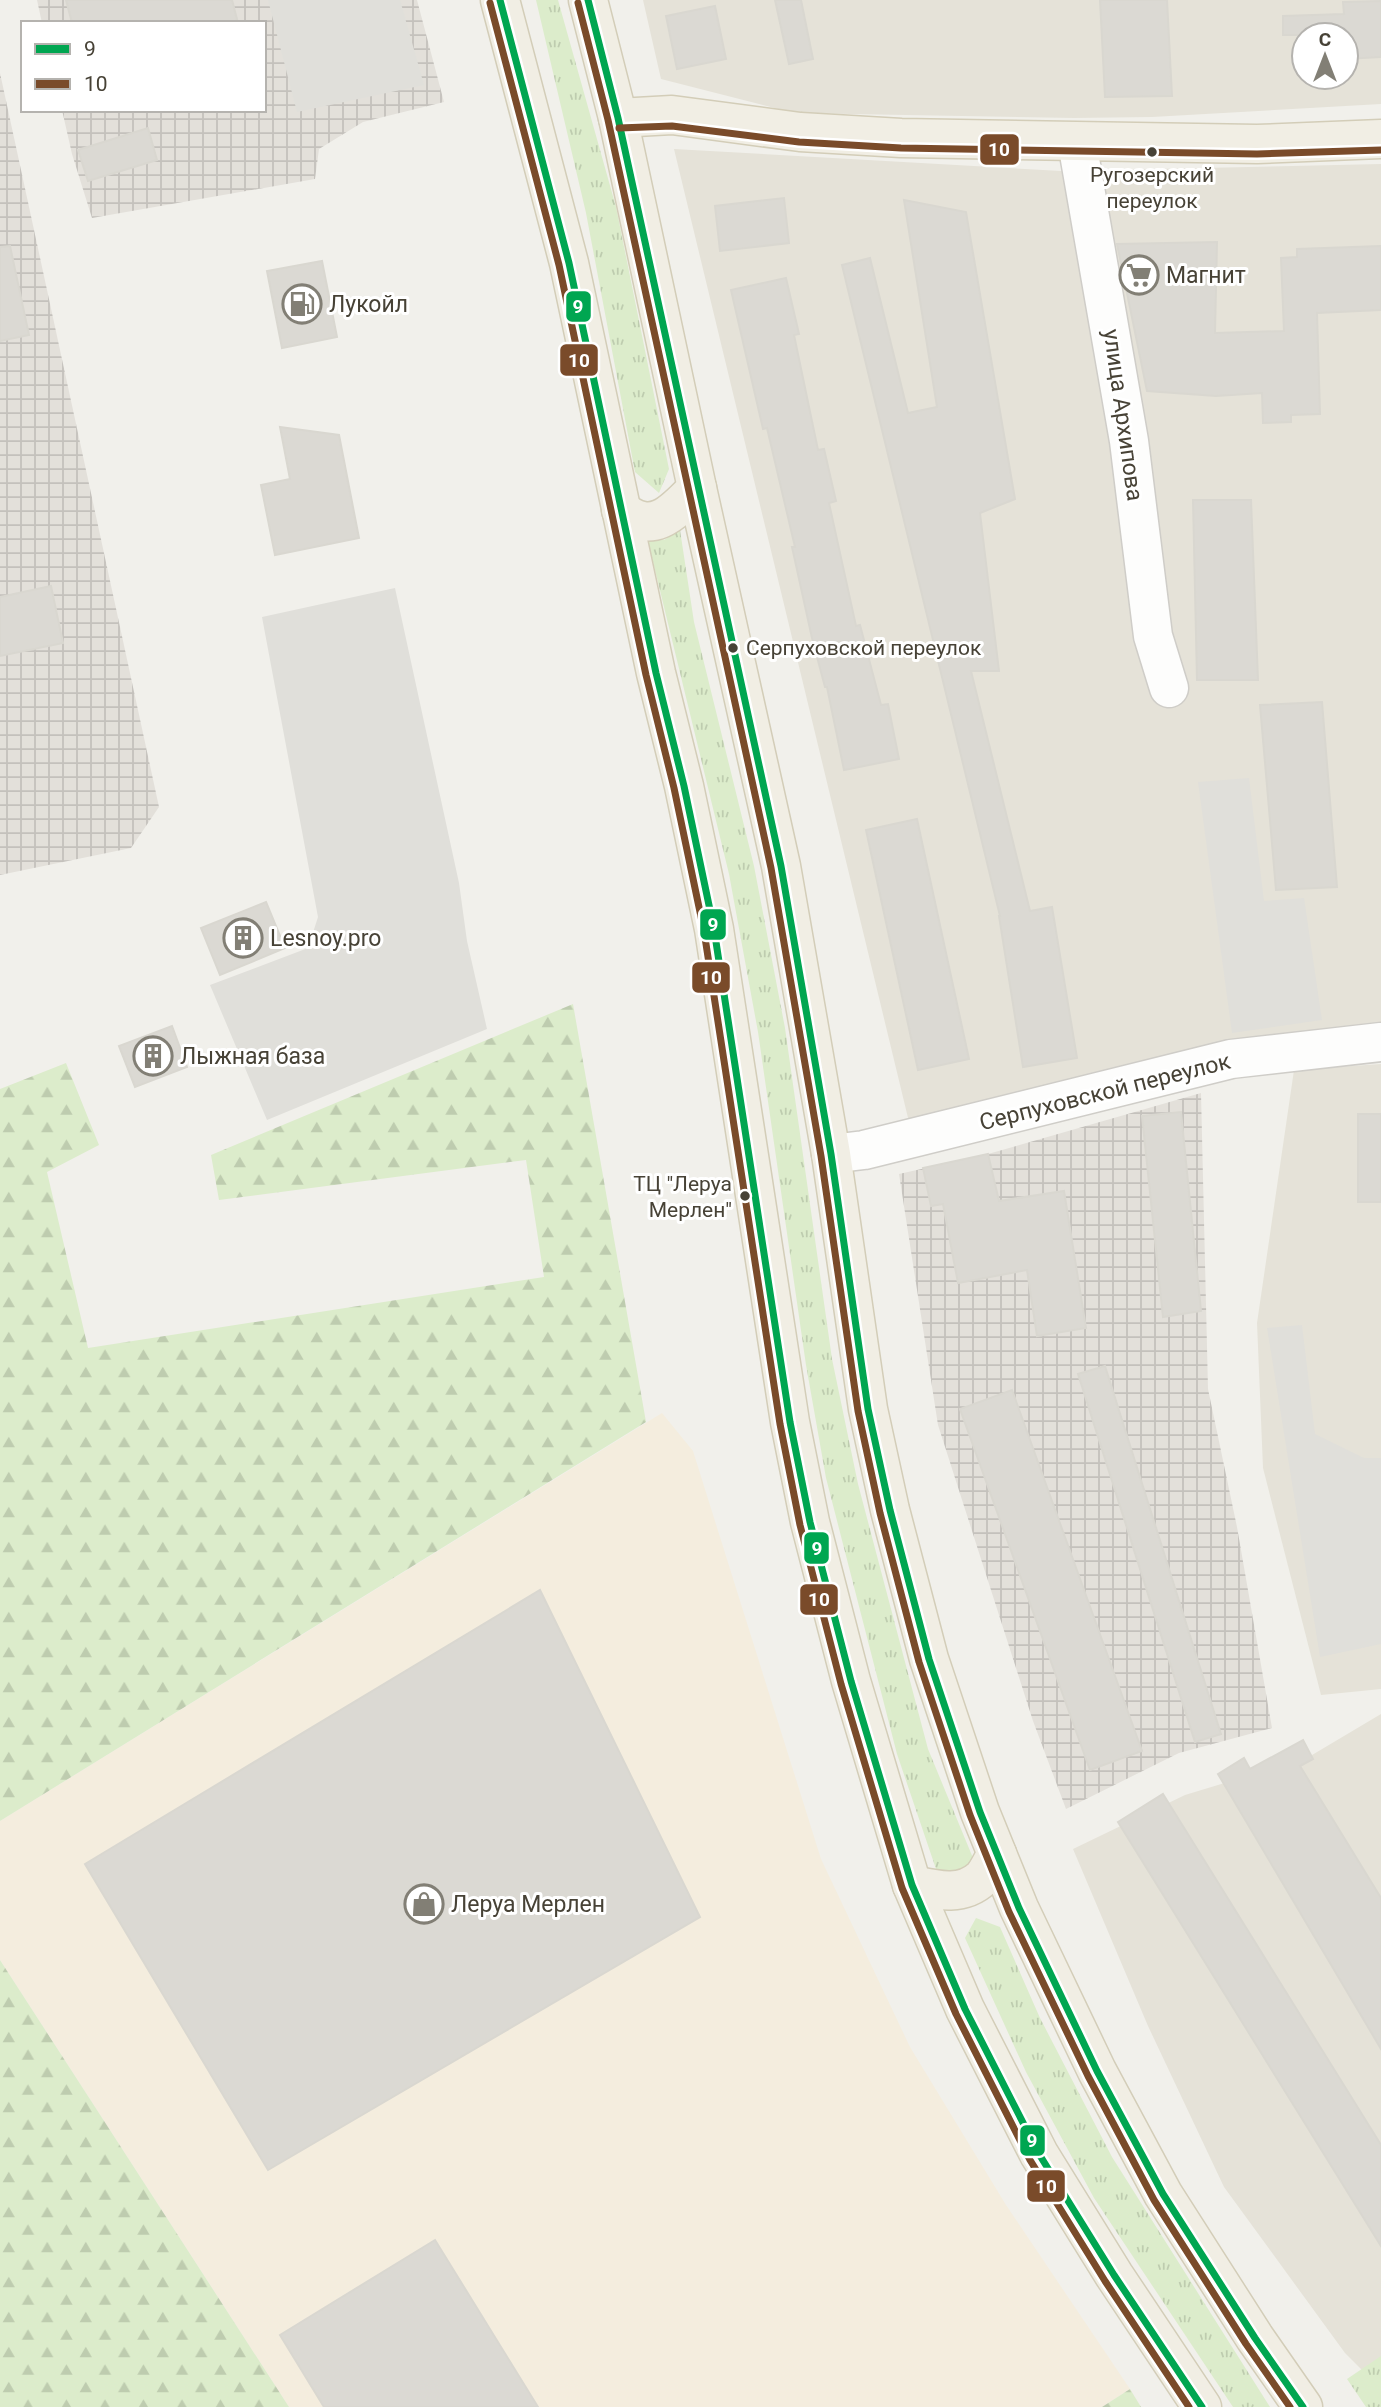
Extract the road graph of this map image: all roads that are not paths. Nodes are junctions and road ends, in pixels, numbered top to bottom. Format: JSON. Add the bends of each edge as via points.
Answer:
{"nodes":[{"id":1,"x":500,"y":0,"type":"edge"},
{"id":2,"x":588,"y":0,"type":"edge"},
{"id":3,"x":618,"y":117,"type":"junction"},
{"id":4,"x":1381,"y":139,"type":"edge"},
{"id":5,"x":1077,"y":142,"type":"junction"},
{"id":6,"x":697,"y":488,"type":"junction"},
{"id":7,"x":621,"y":510,"type":"junction"},
{"id":8,"x":1169,"y":688,"type":"dead end"},
{"id":9,"x":1381,"y":1042,"type":"edge"},
{"id":10,"x":831,"y":1154,"type":"junction"},
{"id":11,"x":997,"y":1854,"type":"junction"},
{"id":12,"x":912,"y":1885,"type":"junction"},
{"id":13,"x":1019,"y":1908,"type":"junction"},
{"id":14,"x":940,"y":1950,"type":"junction"},
{"id":15,"x":1202,"y":2407,"type":"edge"},
{"id":16,"x":1303,"y":2407,"type":"edge"}],
"edges":[{"from":1,"to":7,"type":"main road","via":[[569,263]]},
{"from":2,"to":3,"type":"main road"},
{"from":3,"to":5,"type":"main road","via":[[672,115],[800,132]]},
{"from":3,"to":6,"type":"main road"},
{"from":4,"to":5,"type":"main road","via":[[1257,144]]},
{"from":5,"to":8,"type":"street","name":"улица Архипова","via":[[1129,441],[1153,636]]},
{"from":6,"to":7,"type":"main road","via":[[676,511],[656,522],[633,520]]},
{"from":6,"to":10,"type":"main road","via":[[781,866]]},
{"from":7,"to":12,"type":"main road","via":[[713,929],[770,1303],[810,1522],[851,1681]]},
{"from":9,"to":10,"type":"street","name":"Серпуховской переулок","via":[[1231,1059],[864,1150]]},
{"from":10,"to":11,"type":"main road","via":[[868,1409],[890,1510],[929,1659]]},
{"from":11,"to":12,"type":"main road","via":[[983,1877],[963,1890]]},
{"from":11,"to":13,"type":"main road"},
{"from":12,"to":14,"type":"main road"},
{"from":13,"to":14,"type":"main road","via":[[992,1905],[967,1909],[950,1924]]},
{"from":13,"to":16,"type":"main road","via":[[1097,2071],[1163,2194]]},
{"from":14,"to":15,"type":"main road","via":[[1039,2154]]}]}
